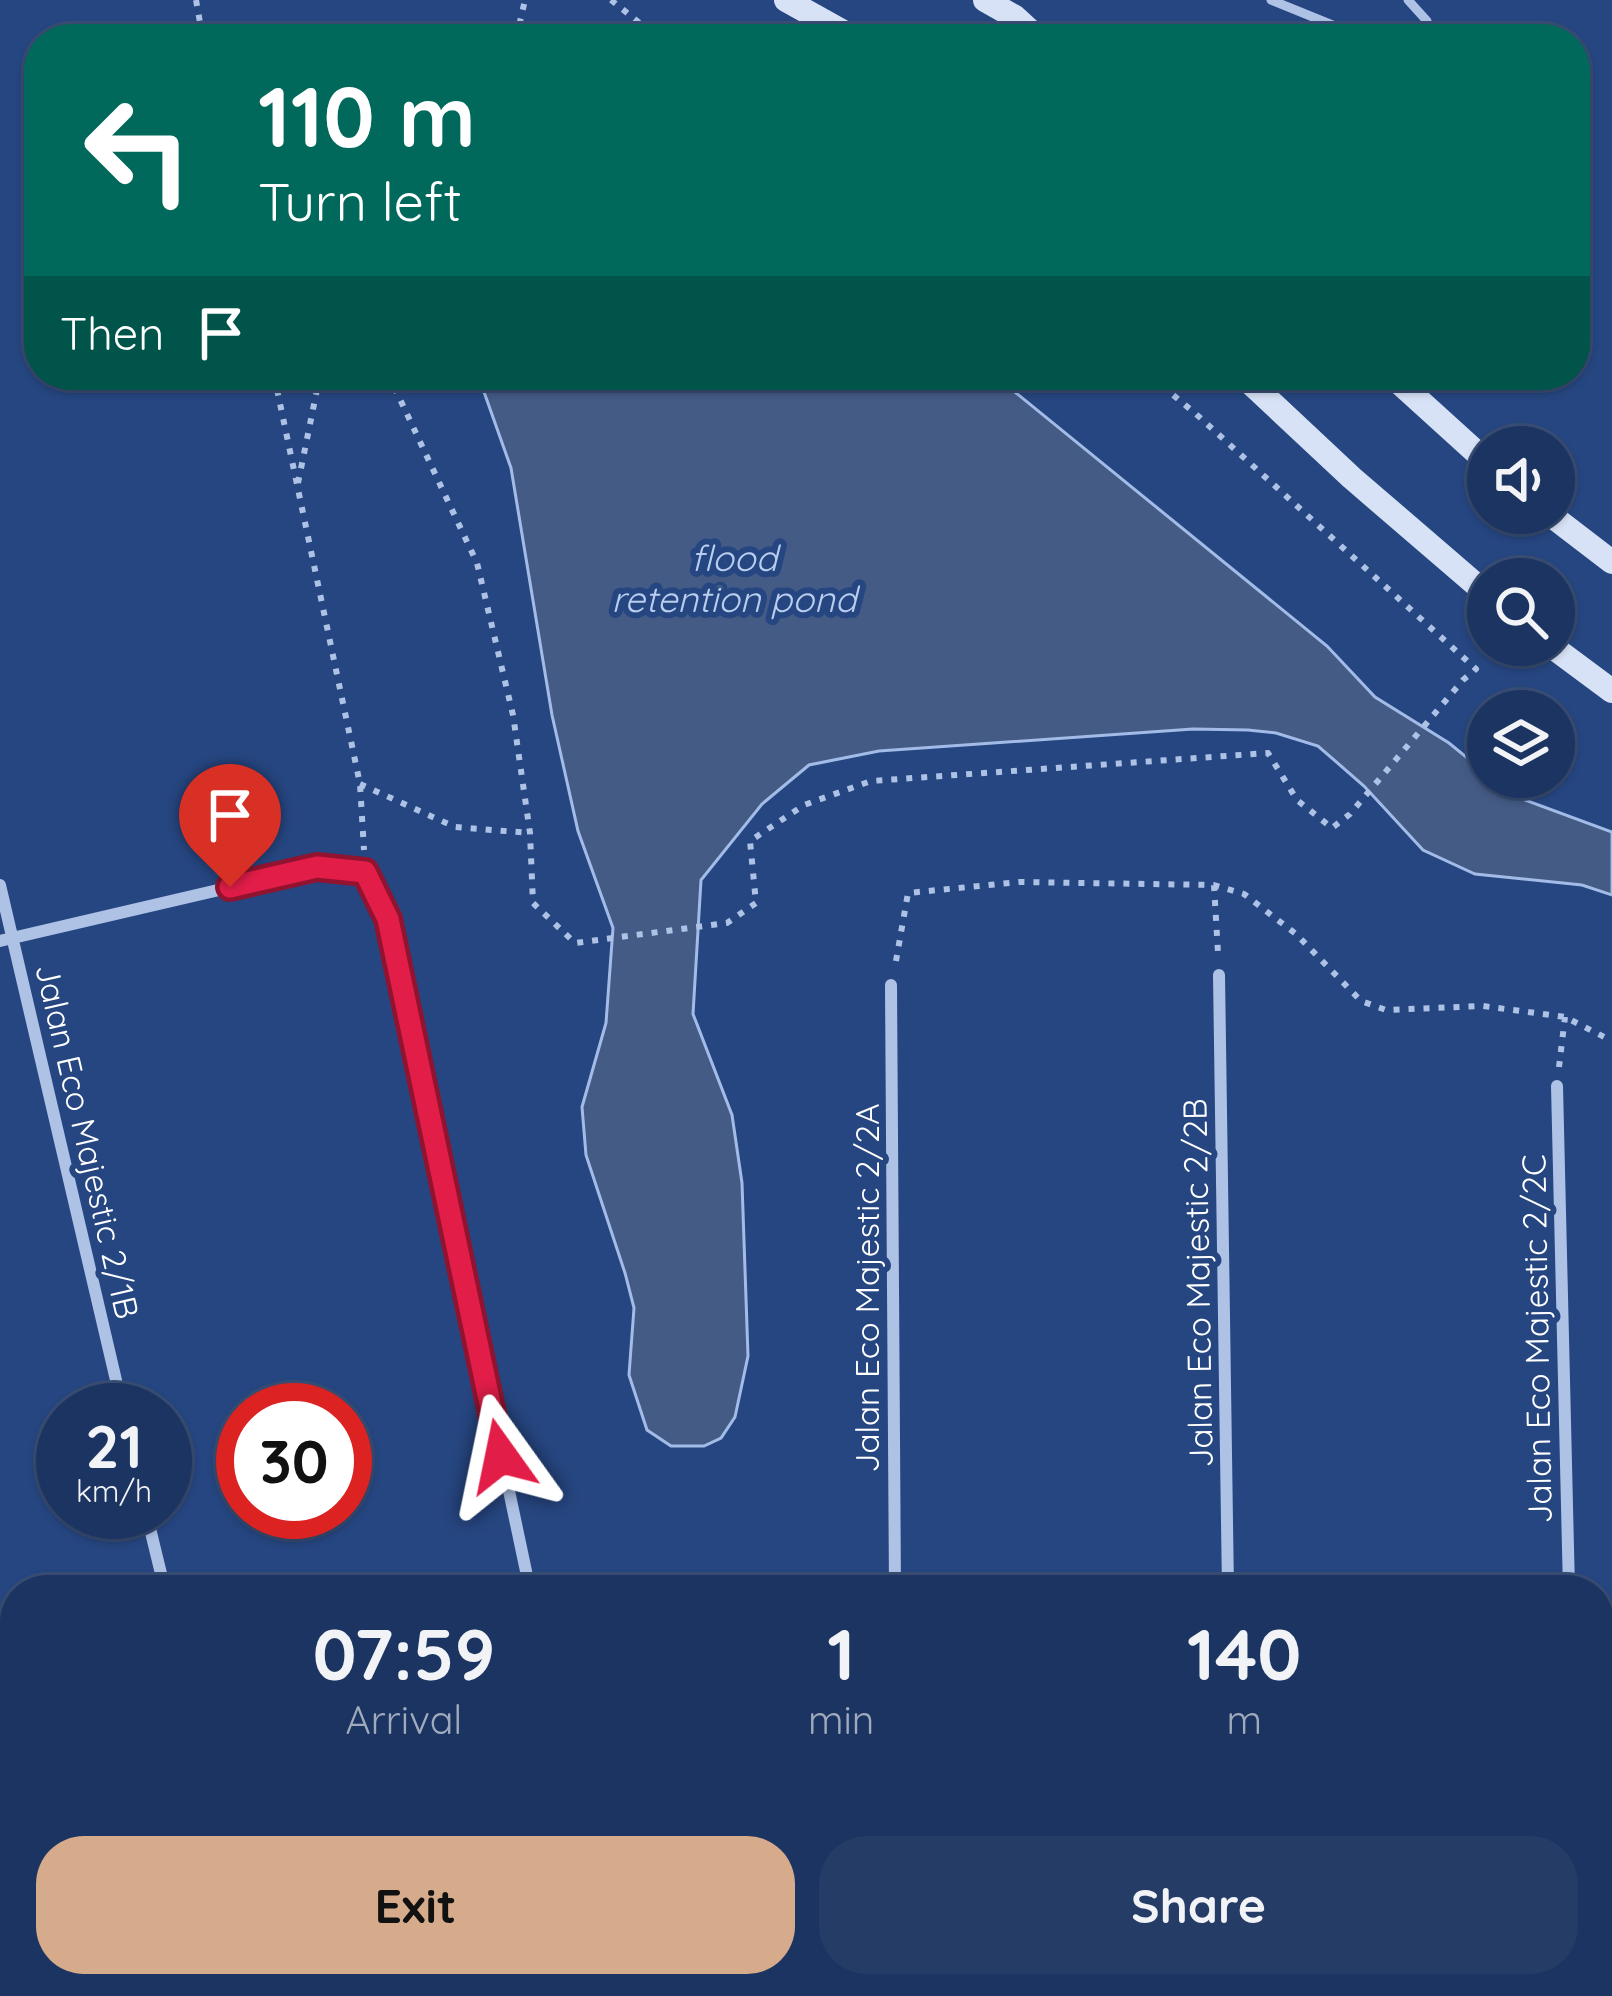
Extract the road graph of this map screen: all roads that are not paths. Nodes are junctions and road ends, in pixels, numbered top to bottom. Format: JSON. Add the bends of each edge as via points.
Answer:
{"nodes":[{"id":1,"x":787,"y":0,"type":"edge"},
{"id":2,"x":985,"y":0,"type":"edge"},
{"id":3,"x":1271,"y":0,"type":"edge"},
{"id":4,"x":1408,"y":0,"type":"edge"},
{"id":5,"x":829,"y":24,"type":"edge"},
{"id":6,"x":1023,"y":24,"type":"edge"},
{"id":7,"x":1330,"y":24,"type":"edge"},
{"id":8,"x":1427,"y":24,"type":"edge"},
{"id":9,"x":1258,"y":390,"type":"edge"},
{"id":10,"x":1408,"y":390,"type":"edge"},
{"id":11,"x":1467,"y":445,"type":"edge"},
{"id":12,"x":1575,"y":534,"type":"edge"},
{"id":13,"x":1612,"y":562,"type":"edge"},
{"id":14,"x":1467,"y":577,"type":"edge"},
{"id":15,"x":1575,"y":664,"type":"edge"},
{"id":16,"x":1612,"y":691,"type":"edge"},
{"id":17,"x":0,"y":884,"type":"edge"},
{"id":18,"x":6,"y":939,"type":"edge"},
{"id":19,"x":1220,"y":974,"type":"road end"},
{"id":20,"x":891,"y":985,"type":"road end"},
{"id":21,"x":1557,"y":1086,"type":"road end"},
{"id":22,"x":116,"y":1383,"type":"edge"},
{"id":23,"x":153,"y":1539,"type":"edge"},
{"id":24,"x":161,"y":1575,"type":"edge"},
{"id":25,"x":527,"y":1575,"type":"edge"},
{"id":26,"x":895,"y":1575,"type":"edge"},
{"id":27,"x":1228,"y":1575,"type":"edge"},
{"id":28,"x":1569,"y":1575,"type":"edge"}],
"edges":[{"from":1,"to":5,"type":"street"},
{"from":2,"to":6,"type":"street"},
{"from":3,"to":7,"type":"lane"},
{"from":4,"to":8,"type":"lane"},
{"from":9,"to":14,"type":"street"},
{"from":10,"to":11,"type":"street"},
{"from":12,"to":13,"type":"street"},
{"from":15,"to":16,"type":"street"},
{"from":17,"to":18,"type":"street","name":"Jalan Eco Majestic 2/1B"},
{"from":18,"to":22,"type":"street","name":"Jalan Eco Majestic 2/1B"},
{"from":18,"to":25,"type":"street","via":[[317,867],[365,872],[388,919]]},
{"from":19,"to":27,"type":"street","name":"Jalan Eco Majestic 2/2B"},
{"from":20,"to":26,"type":"street","name":"Jalan Eco Majestic 2/2A"},
{"from":21,"to":28,"type":"street","name":"Jalan Eco Majestic 2/2C"},
{"from":23,"to":24,"type":"street"}]}
